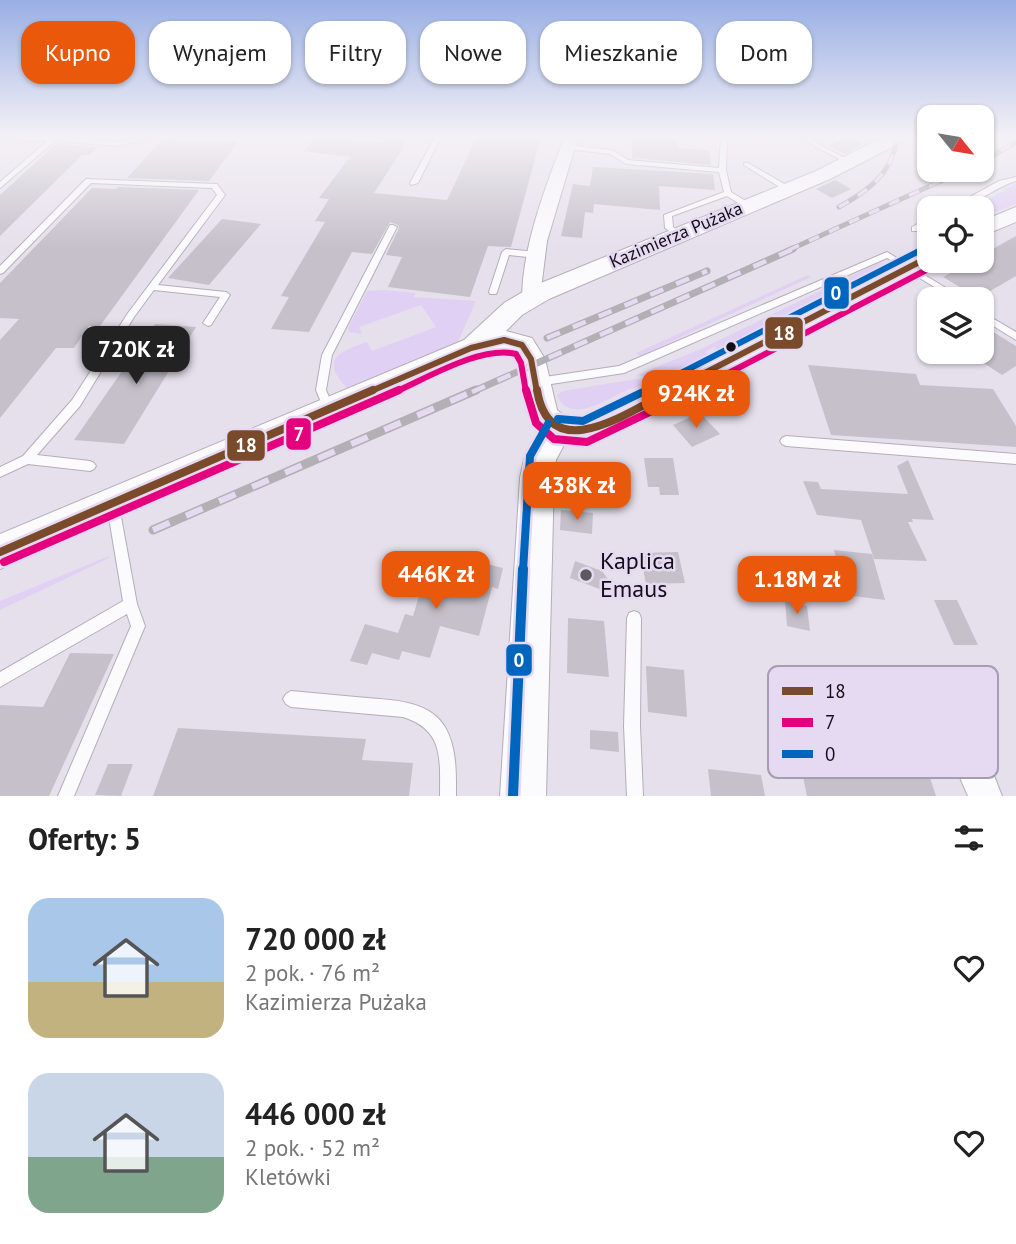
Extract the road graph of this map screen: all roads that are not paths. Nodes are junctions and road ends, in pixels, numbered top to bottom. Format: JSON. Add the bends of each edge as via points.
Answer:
{"nodes":[{"id":1,"x":13,"y":174,"type":"edge"},
{"id":2,"x":419,"y":174,"type":"edge"},
{"id":3,"x":560,"y":174,"type":"edge"},
{"id":4,"x":723,"y":174,"type":"edge"},
{"id":5,"x":763,"y":174,"type":"edge"},
{"id":6,"x":822,"y":174,"type":"edge"},
{"id":7,"x":1016,"y":179,"type":"edge"},
{"id":8,"x":414,"y":183,"type":"dead end"},
{"id":9,"x":0,"y":186,"type":"edge"},
{"id":10,"x":789,"y":189,"type":"junction"},
{"id":11,"x":728,"y":193,"type":"junction"},
{"id":12,"x":977,"y":196,"type":"edge"},
{"id":13,"x":748,"y":205,"type":"junction"},
{"id":14,"x":1016,"y":214,"type":"edge"},
{"id":15,"x":994,"y":224,"type":"edge"},
{"id":16,"x":393,"y":227,"type":"dead end"},
{"id":17,"x":677,"y":234,"type":"junction"},
{"id":18,"x":537,"y":255,"type":"junction"},
{"id":19,"x":917,"y":262,"type":"edge"},
{"id":20,"x":917,"y":263,"type":"edge"},
{"id":21,"x":0,"y":271,"type":"edge"},
{"id":22,"x":931,"y":273,"type":"edge"},
{"id":23,"x":152,"y":287,"type":"junction"},
{"id":24,"x":947,"y":287,"type":"edge"},
{"id":25,"x":493,"y":292,"type":"dead end"},
{"id":26,"x":531,"y":297,"type":"junction"},
{"id":27,"x":208,"y":323,"type":"dead end"},
{"id":28,"x":994,"y":323,"type":"edge"},
{"id":29,"x":1016,"y":337,"type":"edge"},
{"id":30,"x":516,"y":341,"type":"junction"},
{"id":31,"x":471,"y":348,"type":"junction"},
{"id":32,"x":537,"y":382,"type":"junction"},
{"id":33,"x":330,"y":409,"type":"junction"},
{"id":34,"x":557,"y":429,"type":"junction"},
{"id":35,"x":786,"y":441,"type":"dead end"},
{"id":36,"x":27,"y":458,"type":"junction"},
{"id":37,"x":1016,"y":459,"type":"edge"},
{"id":38,"x":90,"y":466,"type":"dead end"},
{"id":39,"x":0,"y":472,"type":"edge"},
{"id":40,"x":112,"y":504,"type":"junction"},
{"id":41,"x":0,"y":552,"type":"edge"},
{"id":42,"x":130,"y":604,"type":"junction"},
{"id":43,"x":634,"y":618,"type":"dead end"},
{"id":44,"x":0,"y":680,"type":"edge"},
{"id":45,"x":291,"y":699,"type":"dead end"},
{"id":46,"x":978,"y":778,"type":"edge"},
{"id":47,"x":66,"y":796,"type":"edge"},
{"id":48,"x":448,"y":796,"type":"edge"},
{"id":49,"x":523,"y":796,"type":"edge"},
{"id":50,"x":635,"y":796,"type":"edge"},
{"id":51,"x":985,"y":796,"type":"edge"}],
"edges":[{"from":1,"to":9,"type":"lane"},
{"from":2,"to":8,"type":"lane"},
{"from":3,"to":18,"type":"street"},
{"from":4,"to":11,"type":"lane"},
{"from":5,"to":10,"type":"lane"},
{"from":6,"to":10,"type":"street","name":"Kazimierza Pużaka"},
{"from":7,"to":12,"type":"lane"},
{"from":10,"to":13,"type":"street","name":"Kazimierza Pużaka"},
{"from":11,"to":13,"type":"lane"},
{"from":11,"to":17,"type":"lane","via":[[668,215],[669,228]]},
{"from":13,"to":17,"type":"street","name":"Kazimierza Pużaka"},
{"from":14,"to":15,"type":"street"},
{"from":16,"to":33,"type":"lane","via":[[327,355],[321,390]]},
{"from":17,"to":26,"type":"street","name":"Kazimierza Pużaka"},
{"from":18,"to":25,"type":"lane","via":[[506,252]]},
{"from":18,"to":26,"type":"street"},
{"from":19,"to":32,"type":"lane","via":[[887,255],[620,370]]},
{"from":20,"to":34,"type":"street","via":[[604,424],[575,433]]},
{"from":21,"to":23,"type":"lane","via":[[89,181],[214,186],[221,195]]},
{"from":22,"to":24,"type":"lane"},
{"from":23,"to":27,"type":"lane","via":[[226,295]]},
{"from":23,"to":36,"type":"lane","via":[[76,403]]},
{"from":26,"to":30,"type":"street","via":[[525,332]]},
{"from":26,"to":31,"type":"street","name":"Kazimierza Pużaka"},
{"from":28,"to":29,"type":"lane"},
{"from":30,"to":31,"type":"street","via":[[500,339]]},
{"from":30,"to":32,"type":"street","via":[[530,356]]},
{"from":31,"to":33,"type":"street"},
{"from":32,"to":34,"type":"street","via":[[541,414]]},
{"from":33,"to":40,"type":"street"},
{"from":34,"to":49,"type":"street","via":[[540,459],[537,478]]},
{"from":35,"to":37,"type":"lane"},
{"from":36,"to":38,"type":"lane"},
{"from":36,"to":39,"type":"lane"},
{"from":40,"to":41,"type":"street"},
{"from":40,"to":42,"type":"lane"},
{"from":42,"to":44,"type":"lane"},
{"from":42,"to":47,"type":"lane","via":[[138,626]]},
{"from":43,"to":50,"type":"lane"},
{"from":45,"to":48,"type":"lane","via":[[420,713],[431,719],[448,748]]},
{"from":46,"to":51,"type":"street"}]}
